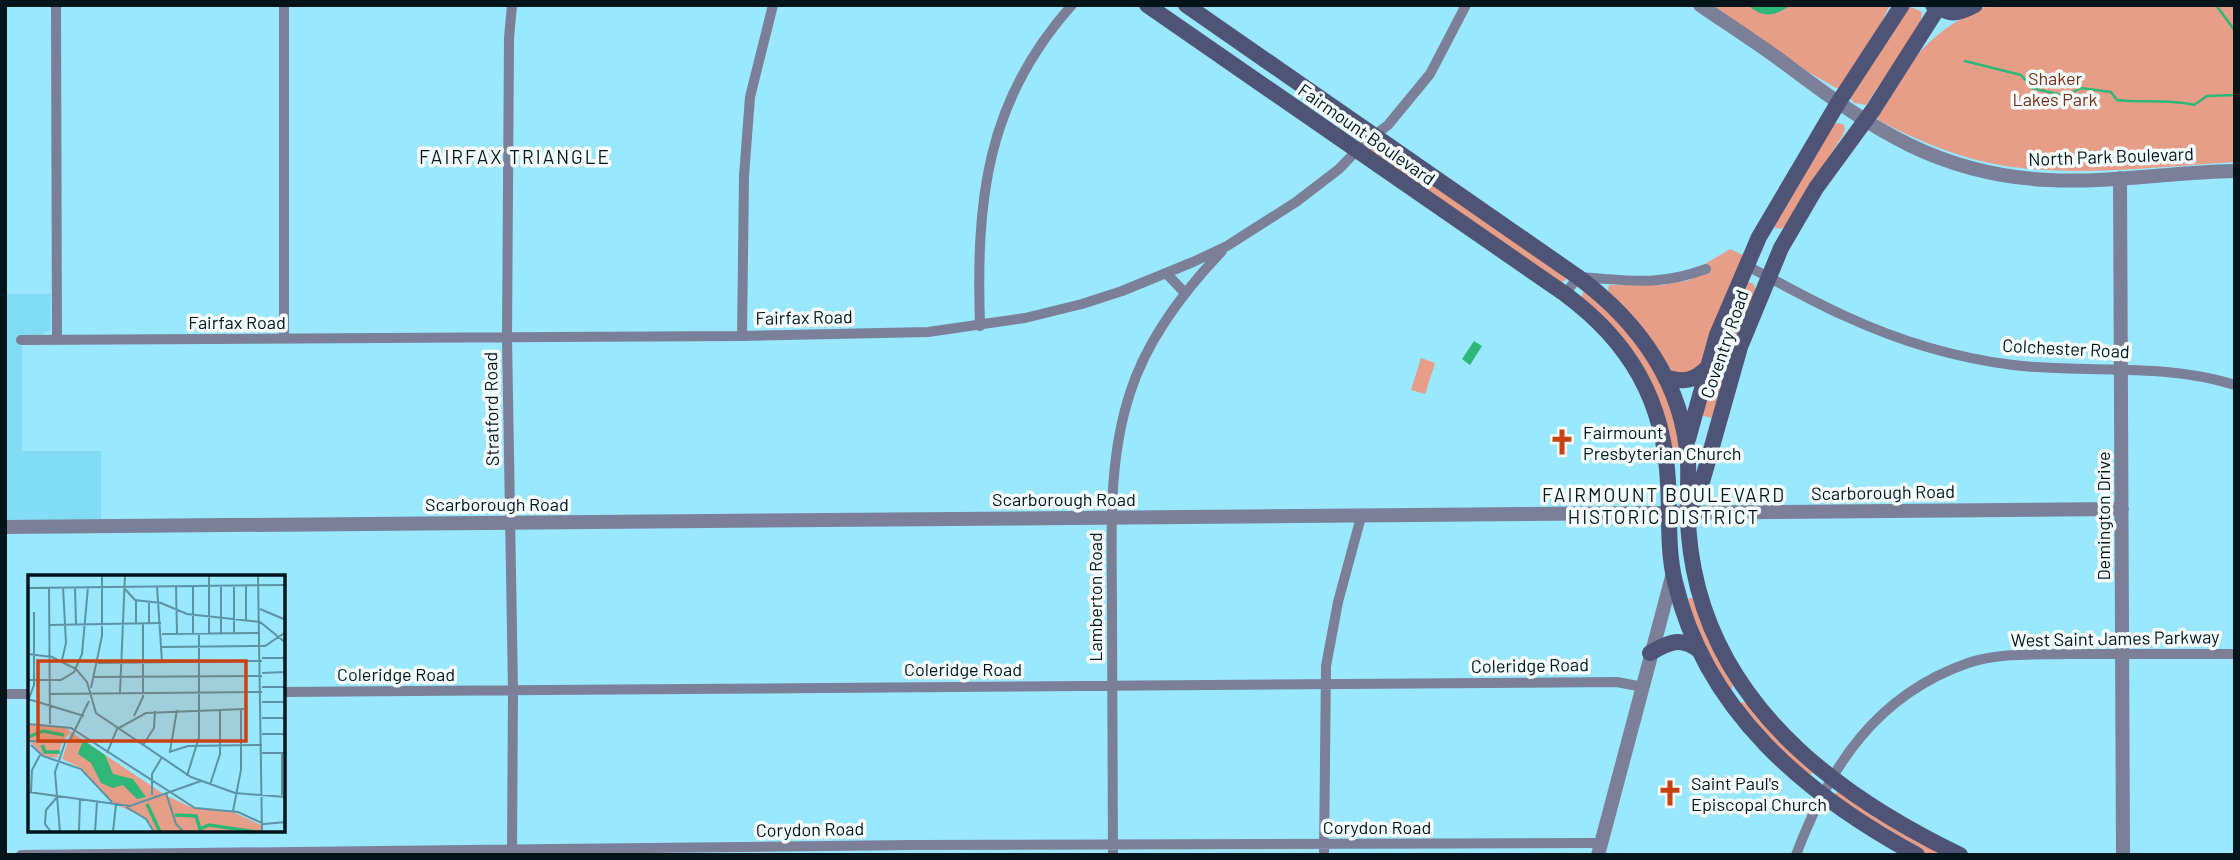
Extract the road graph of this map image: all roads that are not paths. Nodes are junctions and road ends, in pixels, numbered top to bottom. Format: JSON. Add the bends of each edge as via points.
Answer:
{"nodes":[{"id":1,"x":56,"y":5,"type":"edge"},
{"id":2,"x":284,"y":5,"type":"edge"},
{"id":3,"x":512,"y":5,"type":"edge"},
{"id":4,"x":773,"y":5,"type":"edge"},
{"id":5,"x":1072,"y":5,"type":"edge"},
{"id":6,"x":1147,"y":5,"type":"edge"},
{"id":7,"x":1186,"y":5,"type":"edge"},
{"id":8,"x":1466,"y":5,"type":"edge"},
{"id":9,"x":1700,"y":5,"type":"edge"},
{"id":10,"x":1902,"y":5,"type":"edge"},
{"id":11,"x":1975,"y":5,"type":"edge"},
{"id":12,"x":1937,"y":6,"type":"edge"},
{"id":13,"x":1838,"y":103,"type":"junction"},
{"id":14,"x":1864,"y":121,"type":"junction"},
{"id":15,"x":1374,"y":136,"type":"junction"},
{"id":16,"x":1357,"y":151,"type":"junction"},
{"id":17,"x":2235,"y":171,"type":"edge"},
{"id":18,"x":2120,"y":178,"type":"junction"},
{"id":19,"x":1227,"y":246,"type":"junction"},
{"id":20,"x":1745,"y":265,"type":"junction"},
{"id":21,"x":1706,"y":270,"type":"dead end"},
{"id":22,"x":1166,"y":273,"type":"junction"},
{"id":23,"x":1578,"y":277,"type":"junction"},
{"id":24,"x":1768,"y":277,"type":"junction"},
{"id":25,"x":1185,"y":293,"type":"junction"},
{"id":26,"x":1565,"y":295,"type":"junction"},
{"id":27,"x":980,"y":326,"type":"junction"},
{"id":28,"x":743,"y":336,"type":"junction"},
{"id":29,"x":507,"y":338,"type":"junction"},
{"id":30,"x":284,"y":339,"type":"junction"},
{"id":31,"x":21,"y":340,"type":"dead end"},
{"id":32,"x":57,"y":340,"type":"junction"},
{"id":33,"x":1707,"y":368,"type":"junction"},
{"id":34,"x":2121,"y":369,"type":"junction"},
{"id":35,"x":1666,"y":377,"type":"junction"},
{"id":36,"x":2235,"y":385,"type":"edge"},
{"id":37,"x":1687,"y":446,"type":"junction"},
{"id":38,"x":2122,"y":509,"type":"junction"},
{"id":39,"x":1670,"y":514,"type":"junction"},
{"id":40,"x":1688,"y":514,"type":"junction"},
{"id":41,"x":1362,"y":517,"type":"junction"},
{"id":42,"x":1112,"y":518,"type":"junction"},
{"id":43,"x":512,"y":523,"type":"junction"},
{"id":44,"x":5,"y":527,"type":"edge"},
{"id":45,"x":1673,"y":573,"type":"junction"},
{"id":46,"x":1698,"y":587,"type":"junction"},
{"id":47,"x":1677,"y":592,"type":"junction"},
{"id":48,"x":1664,"y":605,"type":"junction"},
{"id":49,"x":1700,"y":650,"type":"junction"},
{"id":50,"x":1650,"y":653,"type":"junction"},
{"id":51,"x":2122,"y":654,"type":"junction"},
{"id":52,"x":2235,"y":654,"type":"edge"},
{"id":53,"x":1113,"y":685,"type":"junction"},
{"id":54,"x":1325,"y":685,"type":"junction"},
{"id":55,"x":1643,"y":687,"type":"junction"},
{"id":56,"x":1744,"y":689,"type":"junction"},
{"id":57,"x":513,"y":690,"type":"junction"},
{"id":58,"x":285,"y":692,"type":"edge"},
{"id":59,"x":5,"y":694,"type":"edge"},
{"id":60,"x":28,"y":694,"type":"edge"},
{"id":61,"x":1728,"y":700,"type":"junction"},
{"id":62,"x":1833,"y":778,"type":"junction"},
{"id":63,"x":1824,"y":795,"type":"junction"},
{"id":64,"x":1599,"y":849,"type":"edge"},
{"id":65,"x":912,"y":850,"type":"edge"},
{"id":66,"x":1113,"y":850,"type":"edge"},
{"id":67,"x":1324,"y":850,"type":"edge"},
{"id":68,"x":512,"y":852,"type":"edge"},
{"id":69,"x":21,"y":855,"type":"edge"},
{"id":70,"x":1796,"y":855,"type":"edge"},
{"id":71,"x":1917,"y":855,"type":"edge"},
{"id":72,"x":1960,"y":855,"type":"edge"},
{"id":73,"x":2123,"y":855,"type":"edge"}],
"edges":[{"from":1,"to":32,"type":"street"},
{"from":2,"to":30,"type":"street"},
{"from":3,"to":29,"type":"street","name":"Stratford Road"},
{"from":4,"to":28,"type":"street","via":[[750,97],[744,176]]},
{"from":5,"to":27,"type":"street","via":[[1019,80],[994,140],[983,195]]},
{"from":6,"to":16,"type":"main road","name":"Fairmount Boulevard"},
{"from":7,"to":15,"type":"main road","name":"Fairmount Boulevard"},
{"from":8,"to":15,"type":"street","name":"Fairfax Road","via":[[1430,74]]},
{"from":9,"to":13,"type":"street","name":"North Park Boulevard"},
{"from":10,"to":13,"type":"main road","name":"Coventry Road"},
{"from":11,"to":12,"type":"main road","via":[[1955,14]]},
{"from":12,"to":14,"type":"main road","name":"Coventry Road"},
{"from":13,"to":14,"type":"street","name":"North Park Boulevard"},
{"from":13,"to":20,"type":"main road","name":"Coventry Road"},
{"from":14,"to":18,"type":"street","name":"North Park Boulevard","via":[[1913,148],[1963,167],[2051,180]]},
{"from":14,"to":24,"type":"main road","name":"Coventry Road","via":[[1816,188]]},
{"from":15,"to":16,"type":"street","name":"Fairfax Road"},
{"from":15,"to":23,"type":"main road","name":"Fairmount Boulevard"},
{"from":16,"to":19,"type":"street","name":"Fairfax Road","via":[[1313,189]]},
{"from":16,"to":26,"type":"main road","name":"Fairmount Boulevard"},
{"from":17,"to":18,"type":"street","name":"North Park Boulevard"},
{"from":18,"to":34,"type":"street","name":"Demington Drive"},
{"from":19,"to":22,"type":"street","name":"Fairfax Road"},
{"from":19,"to":25,"type":"street","name":"Lamberton Road"},
{"from":20,"to":24,"type":"street","name":"Colchester Road"},
{"from":20,"to":33,"type":"main road","name":"Coventry Road"},
{"from":21,"to":23,"type":"street","via":[[1655,283]]},
{"from":22,"to":25,"type":"street"},
{"from":22,"to":27,"type":"street","name":"Fairfax Road","via":[[1082,304]]},
{"from":23,"to":26,"type":"street"},
{"from":23,"to":35,"type":"main road","name":"Fairmount Boulevard","via":[[1631,324]]},
{"from":24,"to":34,"type":"street","name":"Colchester Road","via":[[1846,317],[1955,355],[2011,365]]},
{"from":24,"to":40,"type":"main road","name":"Coventry Road","via":[[1740,347],[1700,489]]},
{"from":25,"to":42,"type":"street","name":"Lamberton Road","via":[[1141,363],[1130,393],[1116,450]]},
{"from":26,"to":39,"type":"main road","name":"Fairmount Boulevard","via":[[1612,335],[1647,389],[1664,441]]},
{"from":27,"to":28,"type":"street","name":"Fairfax Road","via":[[928,332]]},
{"from":28,"to":29,"type":"street","name":"Fairfax Road"},
{"from":29,"to":30,"type":"street","name":"Fairfax Road"},
{"from":29,"to":43,"type":"street","name":"Stratford Road"},
{"from":30,"to":32,"type":"street","name":"Fairfax Road"},
{"from":31,"to":32,"type":"street","name":"Fairfax Road"},
{"from":33,"to":35,"type":"main road","via":[[1690,380]]},
{"from":33,"to":37,"type":"main road","name":"Coventry Road"},
{"from":34,"to":36,"type":"street","name":"Colchester Road","via":[[2176,372]]},
{"from":34,"to":38,"type":"street","name":"Demington Drive"},
{"from":35,"to":37,"type":"main road","name":"Fairmount Boulevard"},
{"from":37,"to":39,"type":"main road","name":"Coventry Road"},
{"from":37,"to":40,"type":"main road","name":"Fairmount Boulevard"},
{"from":38,"to":40,"type":"street","name":"Scarborough Road"},
{"from":38,"to":51,"type":"street","name":"Demington Drive"},
{"from":39,"to":40,"type":"street","name":"Scarborough Road"},
{"from":39,"to":41,"type":"street","name":"Scarborough Road"},
{"from":39,"to":45,"type":"main road","name":"Fairmount Boulevard"},
{"from":40,"to":45,"type":"main road","name":"Coventry Road"},
{"from":40,"to":46,"type":"main road","name":"Fairmount Boulevard"},
{"from":41,"to":42,"type":"street","name":"Scarborough Road"},
{"from":41,"to":54,"type":"street","via":[[1338,602]]},
{"from":42,"to":43,"type":"street","name":"Scarborough Road"},
{"from":42,"to":53,"type":"street","name":"Lamberton Road"},
{"from":43,"to":44,"type":"street","name":"Scarborough Road"},
{"from":43,"to":57,"type":"street","name":"Stratford Road"},
{"from":45,"to":47,"type":"main road","name":"Fairmount Boulevard"},
{"from":45,"to":48,"type":"street","name":"Coventry Road"},
{"from":46,"to":47,"type":"main road","via":[[1688,585]]},
{"from":46,"to":56,"type":"main road","name":"Fairmount Boulevard","via":[[1716,639]]},
{"from":47,"to":48,"type":"main road"},
{"from":47,"to":49,"type":"main road","name":"Fairmount Boulevard"},
{"from":48,"to":50,"type":"street","name":"Coventry Road"},
{"from":49,"to":50,"type":"main road","via":[[1678,640]]},
{"from":49,"to":61,"type":"main road","name":"Fairmount Boulevard"},
{"from":50,"to":55,"type":"street","name":"Coventry Road"},
{"from":51,"to":52,"type":"street","name":"West Saint James Parkway"},
{"from":51,"to":62,"type":"street","name":"West Saint James Parkway","via":[[2022,655],[1969,663],[1923,684],[1890,706],[1857,740]]},
{"from":51,"to":73,"type":"street","name":"Demington Drive"},
{"from":53,"to":54,"type":"street","name":"Coleridge Road"},
{"from":53,"to":57,"type":"street","name":"Coleridge Road"},
{"from":53,"to":66,"type":"street","name":"Lamberton Road"},
{"from":54,"to":55,"type":"street","name":"Coleridge Road","via":[[1617,681]]},
{"from":54,"to":67,"type":"street"},
{"from":55,"to":64,"type":"street","name":"Coventry Road"},
{"from":56,"to":61,"type":"main road"},
{"from":56,"to":62,"type":"main road","name":"Fairmount Boulevard","via":[[1778,731]]},
{"from":57,"to":58,"type":"street","name":"Coleridge Road"},
{"from":57,"to":68,"type":"street","name":"Stratford Road"},
{"from":59,"to":60,"type":"street"},
{"from":61,"to":63,"type":"main road","name":"Fairmount Boulevard","via":[[1775,755]]},
{"from":62,"to":63,"type":"street","name":"West Saint James Parkway"},
{"from":62,"to":72,"type":"main road","name":"Fairmount Boulevard","via":[[1900,823]]},
{"from":63,"to":70,"type":"street","name":"West Saint James Parkway"},
{"from":63,"to":71,"type":"main road","name":"Fairmount Boulevard"},
{"from":64,"to":67,"type":"street","name":"Corydon Road"},
{"from":65,"to":66,"type":"street","name":"Corydon Road"},
{"from":65,"to":68,"type":"street","name":"Corydon Road"},
{"from":66,"to":67,"type":"street","name":"Corydon Road"},
{"from":68,"to":69,"type":"street","name":"Corydon Road"}]}
